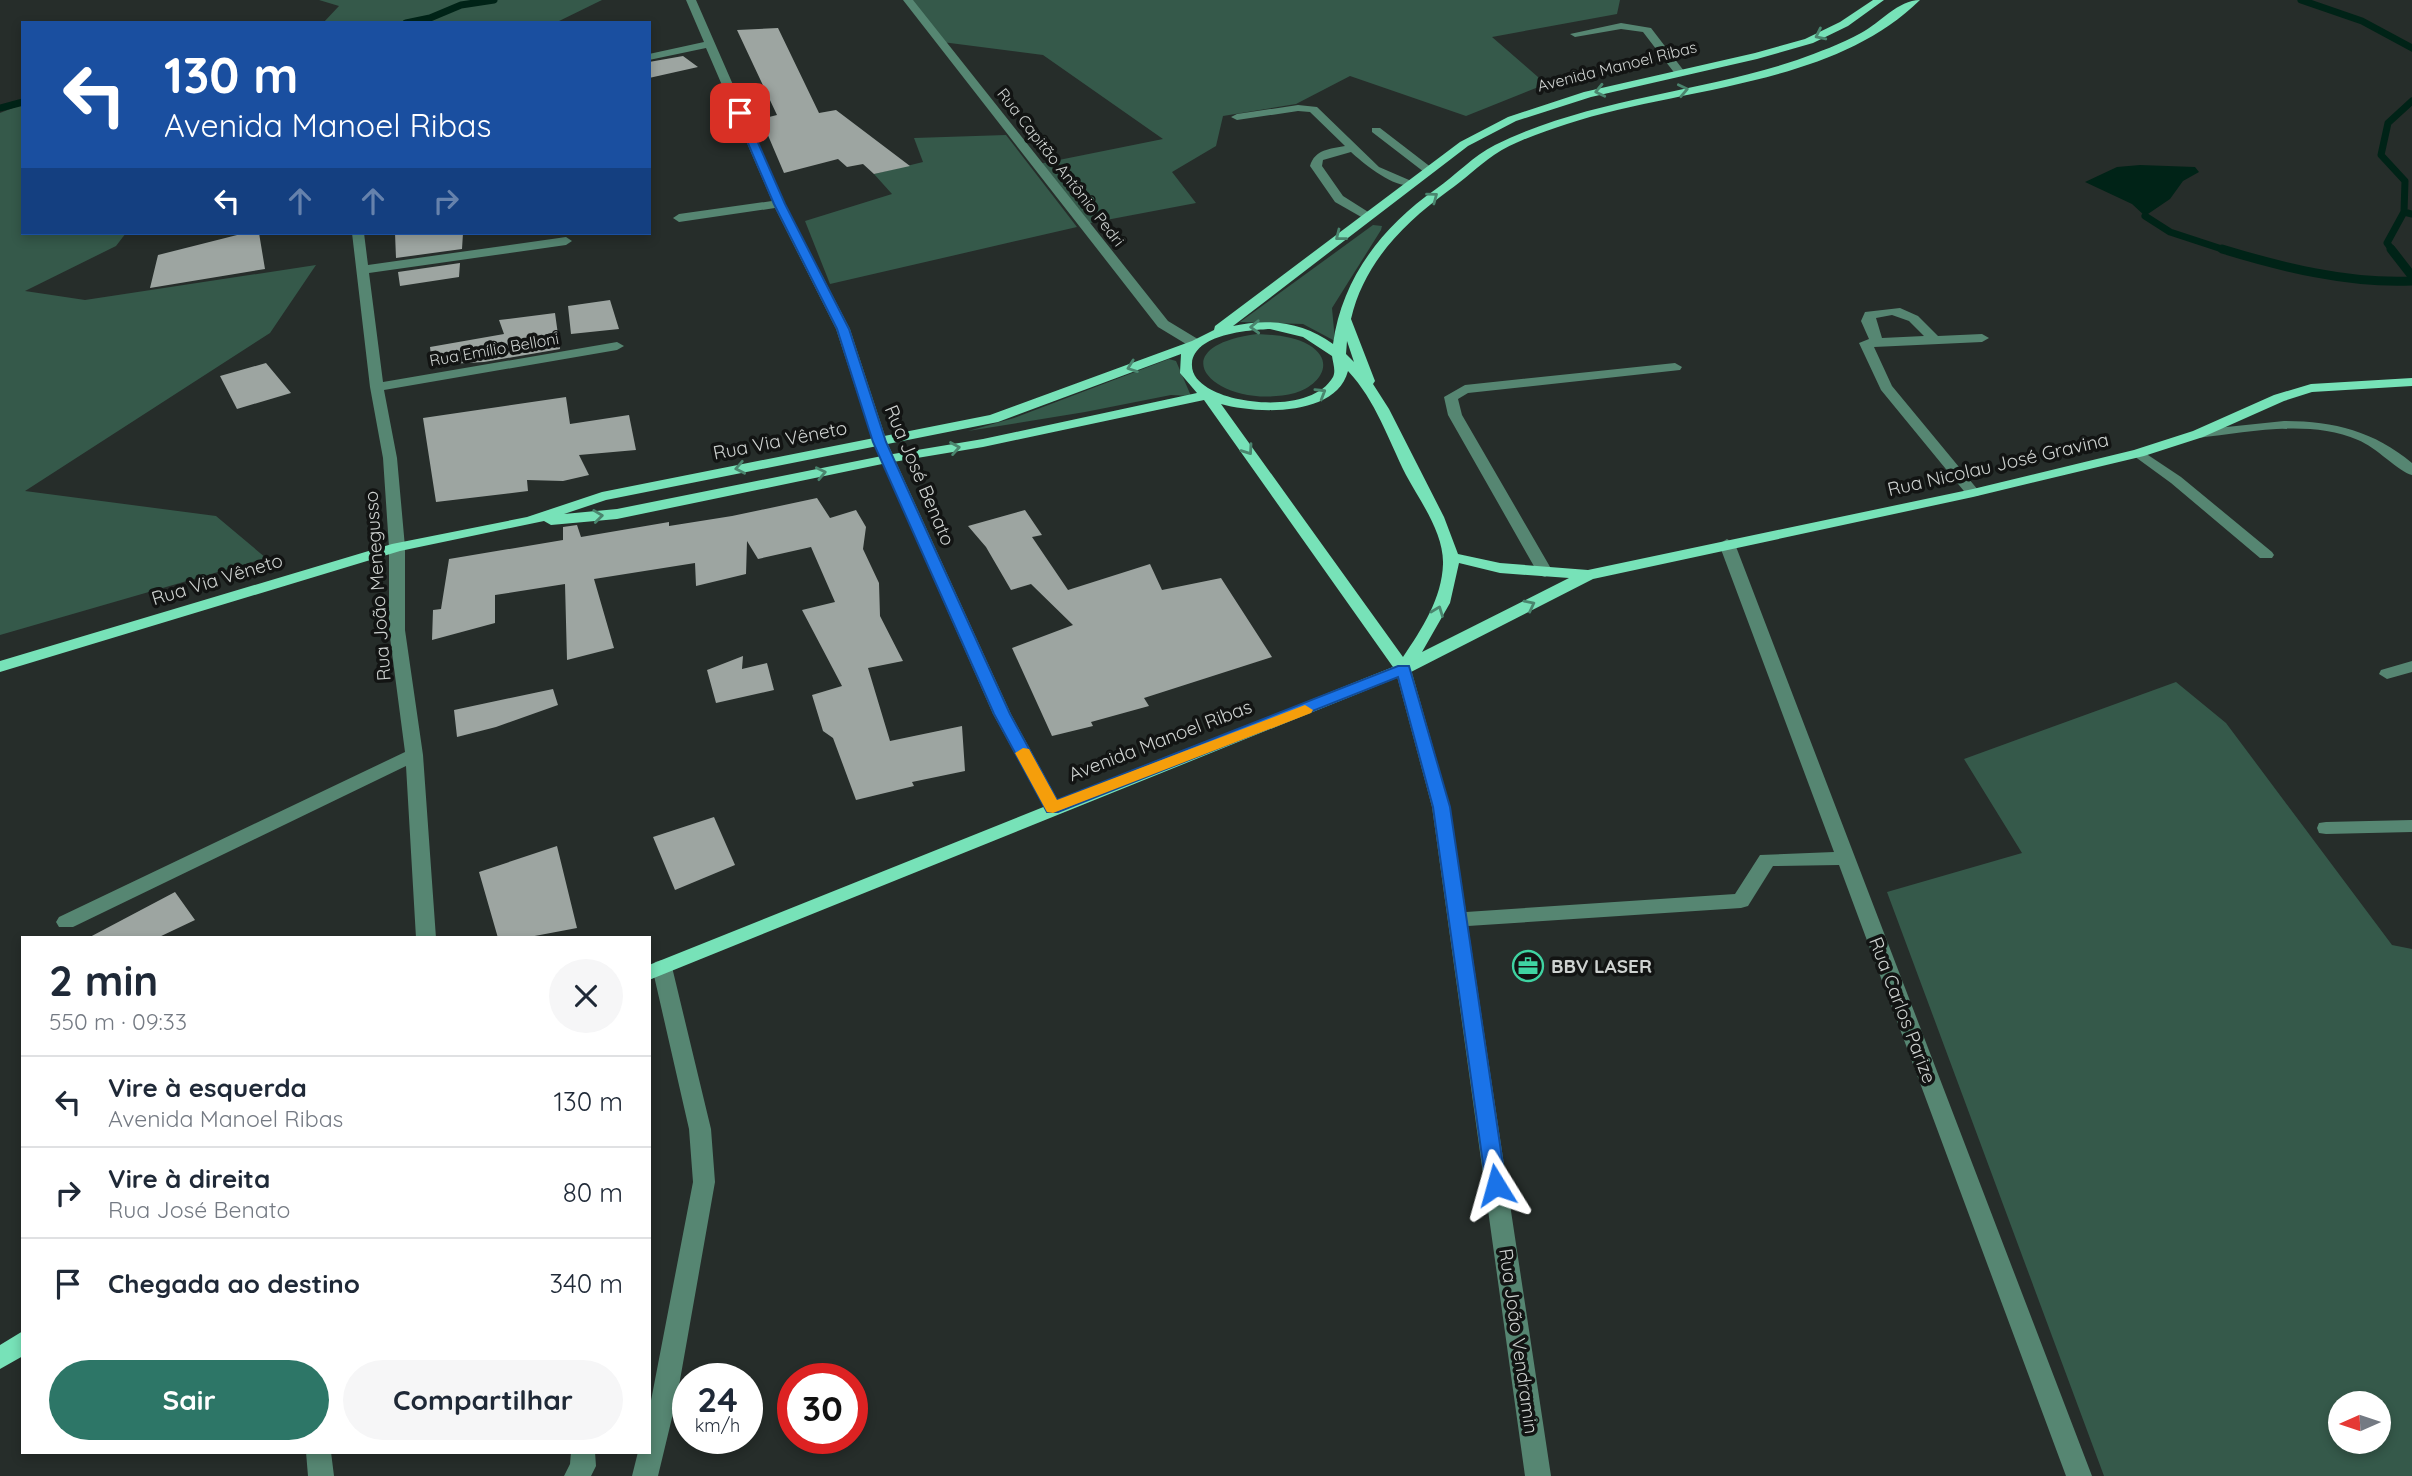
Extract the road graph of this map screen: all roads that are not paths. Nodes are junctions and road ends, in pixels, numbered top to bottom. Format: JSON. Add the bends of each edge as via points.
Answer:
{"nodes":[{"id":1,"x":691,"y":0,"type":"edge"},
{"id":2,"x":908,"y":0,"type":"edge"},
{"id":3,"x":1879,"y":0,"type":"edge"},
{"id":4,"x":1915,"y":0,"type":"edge"},
{"id":5,"x":1575,"y":34,"type":"dead end"},
{"id":6,"x":710,"y":44,"type":"junction"},
{"id":7,"x":651,"y":57,"type":"edge"},
{"id":8,"x":1681,"y":73,"type":"junction"},
{"id":9,"x":1237,"y":117,"type":"dead end"},
{"id":10,"x":1376,"y":130,"type":"dead end"},
{"id":11,"x":1353,"y":148,"type":"junction"},
{"id":12,"x":1428,"y":170,"type":"junction"},
{"id":13,"x":1410,"y":183,"type":"junction"},
{"id":14,"x":779,"y":204,"type":"junction"},
{"id":15,"x":1367,"y":215,"type":"junction"},
{"id":16,"x":679,"y":218,"type":"dead end"},
{"id":17,"x":358,"y":235,"type":"edge"},
{"id":18,"x":566,"y":241,"type":"dead end"},
{"id":19,"x":363,"y":270,"type":"junction"},
{"id":20,"x":1345,"y":318,"type":"junction"},
{"id":21,"x":1213,"y":334,"type":"junction"},
{"id":22,"x":1982,"y":338,"type":"dead end"},
{"id":23,"x":1934,"y":340,"type":"junction"},
{"id":24,"x":1877,"y":343,"type":"junction"},
{"id":25,"x":1196,"y":344,"type":"junction"},
{"id":26,"x":617,"y":346,"type":"dead end"},
{"id":27,"x":1339,"y":355,"type":"junction"},
{"id":28,"x":1675,"y":367,"type":"dead end"},
{"id":29,"x":2412,"y":382,"type":"edge"},
{"id":30,"x":377,"y":387,"type":"junction"},
{"id":31,"x":1371,"y":391,"type":"junction"},
{"id":32,"x":1208,"y":395,"type":"junction"},
{"id":33,"x":2198,"y":435,"type":"junction"},
{"id":34,"x":880,"y":442,"type":"junction"},
{"id":35,"x":2138,"y":453,"type":"junction"},
{"id":36,"x":887,"y":459,"type":"junction"},
{"id":37,"x":2412,"y":471,"type":"edge"},
{"id":38,"x":1973,"y":493,"type":"junction"},
{"id":39,"x":530,"y":521,"type":"junction"},
{"id":40,"x":1727,"y":544,"type":"junction"},
{"id":41,"x":397,"y":547,"type":"junction"},
{"id":42,"x":2266,"y":555,"type":"dead end"},
{"id":43,"x":1452,"y":557,"type":"junction"},
{"id":44,"x":1545,"y":572,"type":"junction"},
{"id":45,"x":1588,"y":575,"type":"junction"},
{"id":46,"x":2412,"y":666,"type":"edge"},
{"id":47,"x":0,"y":667,"type":"edge"},
{"id":48,"x":1404,"y":669,"type":"junction"},
{"id":49,"x":2387,"y":674,"type":"dead end"},
{"id":50,"x":414,"y":755,"type":"junction"},
{"id":51,"x":1053,"y":808,"type":"junction"},
{"id":52,"x":2412,"y":826,"type":"edge"},
{"id":53,"x":2326,"y":828,"type":"dead end"},
{"id":54,"x":1846,"y":858,"type":"junction"},
{"id":55,"x":1458,"y":920,"type":"junction"},
{"id":56,"x":66,"y":922,"type":"dead end"},
{"id":57,"x":426,"y":936,"type":"edge"},
{"id":58,"x":656,"y":970,"type":"edge"},
{"id":59,"x":21,"y":1343,"type":"edge"},
{"id":60,"x":0,"y":1358,"type":"edge"},
{"id":61,"x":651,"y":1452,"type":"edge"},
{"id":62,"x":318,"y":1454,"type":"edge"},
{"id":63,"x":583,"y":1454,"type":"edge"},
{"id":64,"x":651,"y":1454,"type":"edge"},
{"id":65,"x":321,"y":1476,"type":"edge"},
{"id":66,"x":577,"y":1476,"type":"edge"},
{"id":67,"x":645,"y":1476,"type":"edge"},
{"id":68,"x":1538,"y":1476,"type":"edge"},
{"id":69,"x":2079,"y":1476,"type":"edge"}],
"edges":[{"from":1,"to":6,"type":"street","name":"Rua José Benato"},
{"from":2,"to":25,"type":"street","name":"Rua Capitão Antônio Pedri","via":[[1163,324]]},
{"from":3,"to":8,"type":"main road","name":"Avenida Manoel Ribas","one_way":true,"via":[[1809,41]]},
{"from":20,"to":4,"type":"main road","name":"Avenida Manoel Ribas","one_way":true,"via":[[1349,297],[1362,275],[1405,218],[1492,151],[1616,104],[1775,70],[1822,54],[1867,34]]},
{"from":5,"to":8,"type":"street","via":[[1640,27]]},
{"from":6,"to":7,"type":"street"},
{"from":6,"to":14,"type":"street","name":"Rua José Benato"},
{"from":8,"to":12,"type":"main road","name":"Avenida Manoel Ribas","one_way":true,"via":[[1588,94],[1512,119],[1464,144]]},
{"from":9,"to":11,"type":"street","via":[[1308,108]]},
{"from":10,"to":12,"type":"street"},
{"from":11,"to":13,"type":"street","via":[[1375,169]]},
{"from":11,"to":15,"type":"street","via":[[1326,153],[1318,158],[1317,166],[1339,199]]},
{"from":12,"to":13,"type":"main road","name":"Avenida Manoel Ribas"},
{"from":13,"to":15,"type":"main road","name":"Avenida Manoel Ribas"},
{"from":14,"to":16,"type":"street"},
{"from":14,"to":34,"type":"street","name":"Rua José Benato","via":[[843,329]]},
{"from":15,"to":21,"type":"main road","name":"Avenida Manoel Ribas","one_way":true},
{"from":17,"to":19,"type":"street","name":"Rua João Menegusso"},
{"from":18,"to":19,"type":"street"},
{"from":19,"to":30,"type":"street","name":"Rua João Menegusso"},
{"from":20,"to":27,"type":"main road","name":"Avenida Manoel Ribas"},
{"from":20,"to":31,"type":"main road"},
{"from":21,"to":25,"type":"main road","name":"Rua Via Vêneto"},
{"from":27,"to":21,"type":"main road","one_way":true,"via":[[1327,343],[1286,328],[1235,328]]},
{"from":22,"to":23,"type":"street"},
{"from":23,"to":24,"type":"street"},
{"from":23,"to":24,"type":"street","via":[[1916,317],[1883,312],[1870,315],[1868,321]]},
{"from":24,"to":38,"type":"street","via":[[1866,343],[1886,387]]},
{"from":25,"to":32,"type":"main road","via":[[1186,356],[1185,370]]},
{"from":25,"to":34,"type":"main road","name":"Rua Via Vêneto","one_way":true,"via":[[993,419]]},
{"from":26,"to":30,"type":"street","name":"Rua Emílio Belloni"},
{"from":27,"to":31,"type":"main road"},
{"from":32,"to":27,"type":"main road","name":"Avenida Manoel Ribas","one_way":true,"via":[[1255,407],[1306,401],[1338,381],[1343,368]]},
{"from":28,"to":44,"type":"street","via":[[1465,389],[1451,397],[1455,415]]},
{"from":29,"to":33,"type":"main road","name":"Rua Nicolau José Gravina","via":[[2311,388]]},
{"from":30,"to":41,"type":"street","name":"Rua João Menegusso","via":[[390,458]]},
{"from":31,"to":43,"type":"main road"},
{"from":36,"to":32,"type":"main road","name":"Rua Via Vêneto","one_way":true},
{"from":32,"to":48,"type":"main road","one_way":true},
{"from":33,"to":35,"type":"main road","name":"Rua Nicolau José Gravina"},
{"from":33,"to":37,"type":"street","via":[[2326,425],[2379,443]]},
{"from":34,"to":36,"type":"street","name":"Rua José Benato"},
{"from":34,"to":39,"type":"main road","name":"Rua Via Vêneto","one_way":true,"via":[[602,496]]},
{"from":35,"to":38,"type":"main road","name":"Rua Nicolau José Gravina"},
{"from":35,"to":42,"type":"street"},
{"from":39,"to":36,"type":"main road","name":"Rua Via Vêneto","one_way":true,"via":[[617,514]]},
{"from":36,"to":51,"type":"street","name":"Rua José Benato","via":[[1002,714]]},
{"from":38,"to":40,"type":"main road","name":"Rua Nicolau José Gravina"},
{"from":39,"to":41,"type":"main road","name":"Rua Via Vêneto"},
{"from":40,"to":45,"type":"main road","name":"Rua Nicolau José Gravina"},
{"from":40,"to":54,"type":"street","name":"Rua Carlos Parize"},
{"from":41,"to":47,"type":"main road","name":"Rua Via Vêneto"},
{"from":41,"to":50,"type":"street","name":"Rua João Menegusso","via":[[397,630]]},
{"from":43,"to":44,"type":"main road","name":"Rua Nicolau José Gravina"},
{"from":48,"to":43,"type":"main road","one_way":true,"via":[[1431,628],[1448,586]]},
{"from":44,"to":45,"type":"main road","name":"Rua Nicolau José Gravina"},
{"from":48,"to":45,"type":"main road","name":"Rua Nicolau José Gravina","one_way":true},
{"from":46,"to":49,"type":"street"},
{"from":48,"to":51,"type":"main road","name":"Avenida Manoel Ribas"},
{"from":48,"to":55,"type":"street","name":"Rua João Vendramin","via":[[1441,807]]},
{"from":50,"to":56,"type":"street"},
{"from":50,"to":57,"type":"street","name":"Rua João Menegusso"},
{"from":51,"to":58,"type":"main road","name":"Avenida Manoel Ribas"},
{"from":52,"to":53,"type":"street"},
{"from":54,"to":55,"type":"street","via":[[1767,860],[1741,901]]},
{"from":54,"to":69,"type":"street","name":"Rua Carlos Parize"},
{"from":55,"to":68,"type":"street","name":"Rua João Vendramin"},
{"from":58,"to":61,"type":"street","via":[[700,1129],[704,1182]]},
{"from":59,"to":60,"type":"main road"},
{"from":62,"to":65,"type":"street"},
{"from":63,"to":66,"type":"street"},
{"from":64,"to":67,"type":"street"}]}
